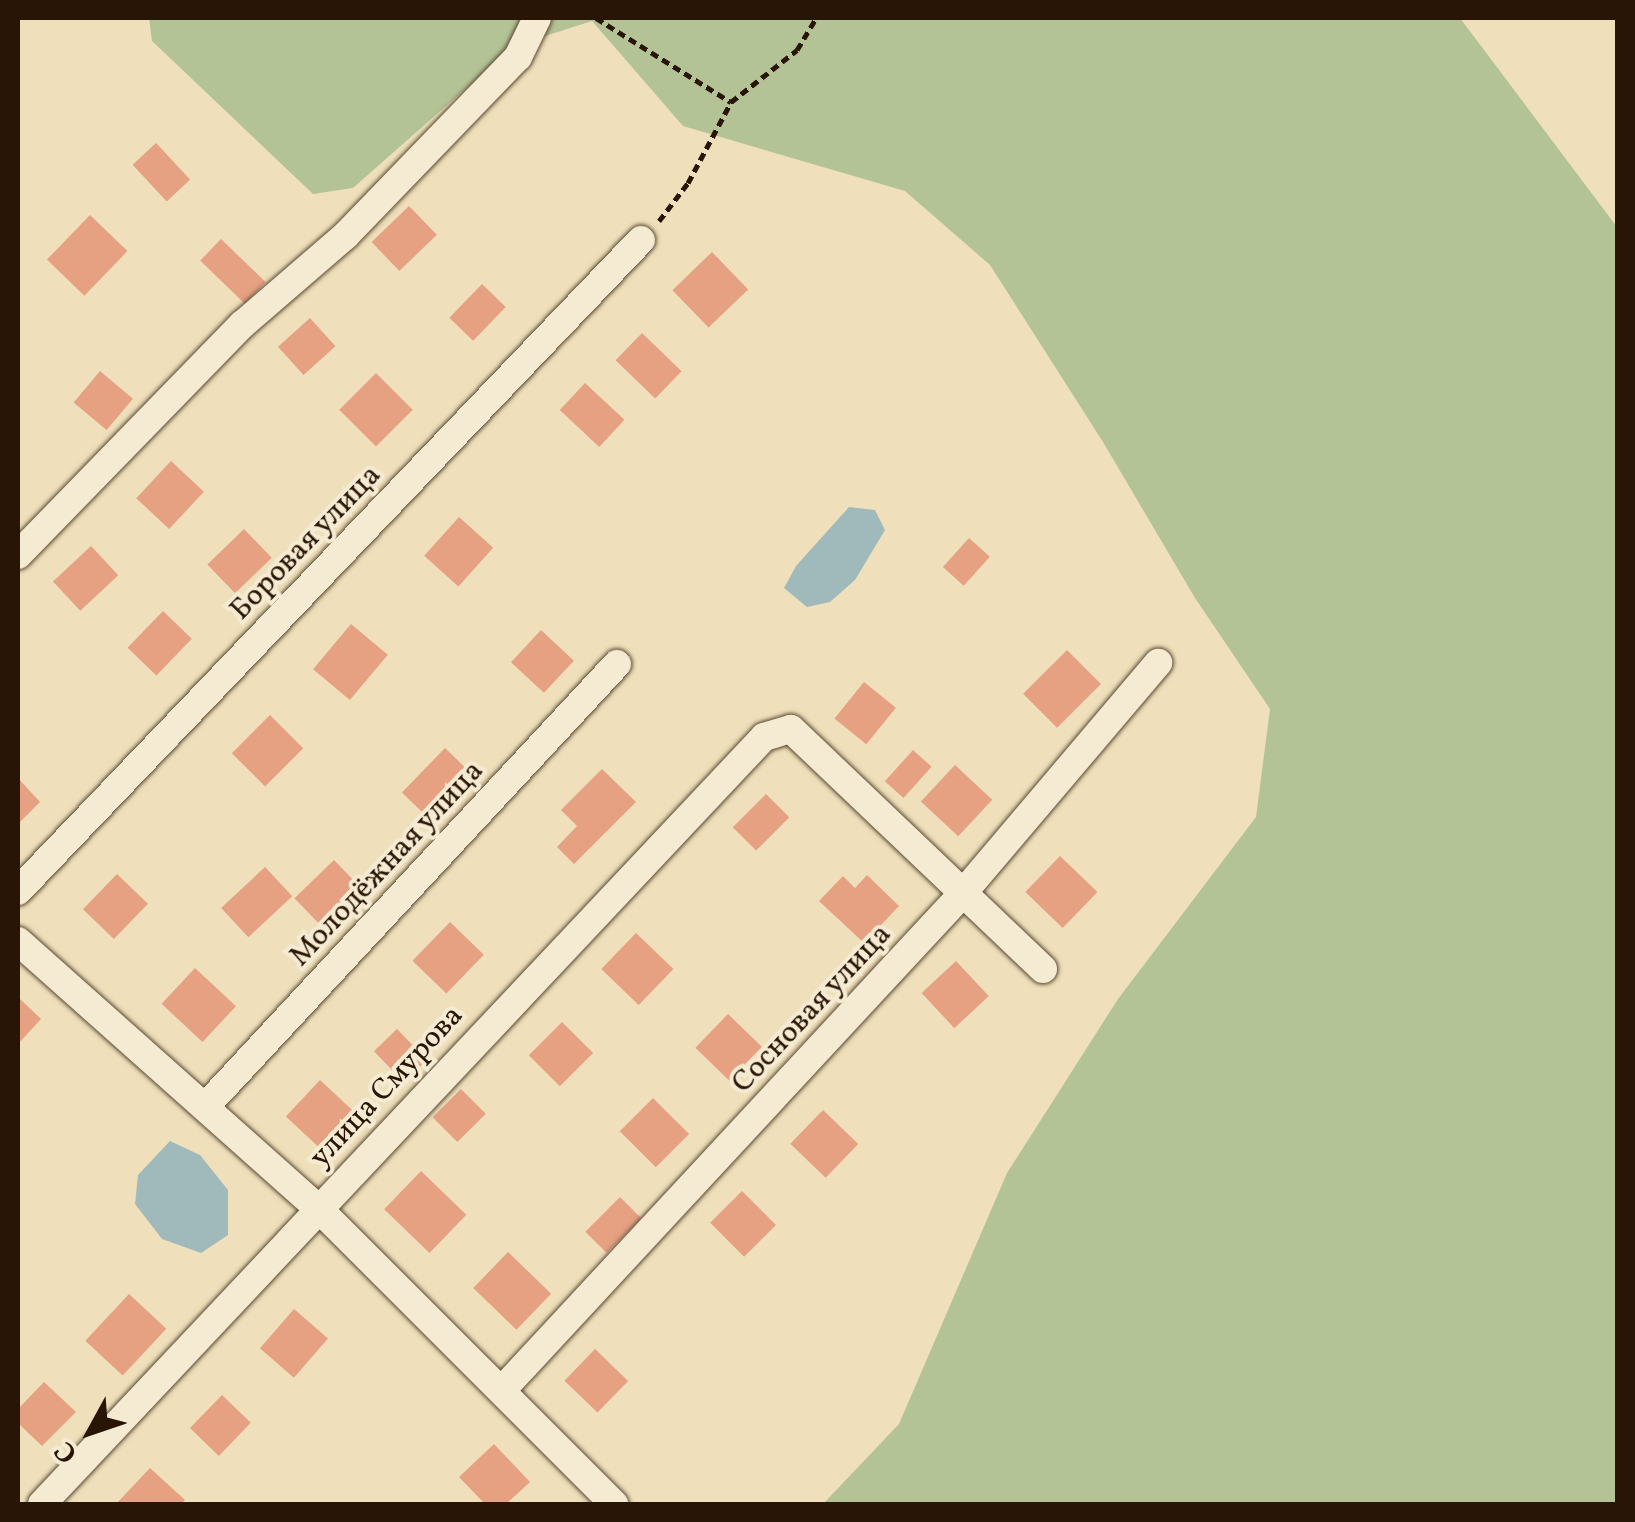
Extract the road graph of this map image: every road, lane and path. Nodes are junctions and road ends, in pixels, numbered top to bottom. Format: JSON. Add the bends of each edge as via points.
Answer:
{"nodes":[{"id":1,"x":537,"y":18,"type":"edge"},
{"id":2,"x":596,"y":18,"type":"edge"},
{"id":3,"x":816,"y":18,"type":"edge"},
{"id":4,"x":731,"y":102,"type":"junction"},
{"id":5,"x":641,"y":240,"type":"joint"},
{"id":6,"x":18,"y":555,"type":"edge"},
{"id":7,"x":1158,"y":663,"type":"dead end"},
{"id":8,"x":617,"y":664,"type":"dead end"},
{"id":9,"x":18,"y":890,"type":"edge"},
{"id":10,"x":963,"y":893,"type":"junction"},
{"id":11,"x":18,"y":941,"type":"edge"},
{"id":12,"x":1043,"y":969,"type":"dead end"},
{"id":13,"x":204,"y":1107,"type":"junction"},
{"id":14,"x":318,"y":1208,"type":"junction"},
{"id":15,"x":502,"y":1390,"type":"junction"},
{"id":16,"x":42,"y":1504,"type":"edge"},
{"id":17,"x":614,"y":1504,"type":"edge"}],
"edges":[{"from":1,"to":6,"type":"street","via":[[518,57],[372,209],[242,324]]},
{"from":2,"to":4,"type":"path"},
{"from":3,"to":4,"type":"path","via":[[797,50]]},
{"from":4,"to":5,"type":"path","via":[[688,184]]},
{"from":5,"to":9,"type":"street","name":"Боровая улица"},
{"from":7,"to":10,"type":"street","name":"Сосновая улица"},
{"from":8,"to":13,"type":"street","name":"Молодёжная улица"},
{"from":10,"to":12,"type":"street"},
{"from":10,"to":14,"type":"street","name":"улица Смурова","via":[[790,730],[764,737]]},
{"from":10,"to":15,"type":"street","name":"Сосновая улица"},
{"from":11,"to":13,"type":"street"},
{"from":13,"to":14,"type":"street"},
{"from":14,"to":15,"type":"street"},
{"from":14,"to":16,"type":"street","name":"улица Смурова"},
{"from":15,"to":17,"type":"street"}]}
